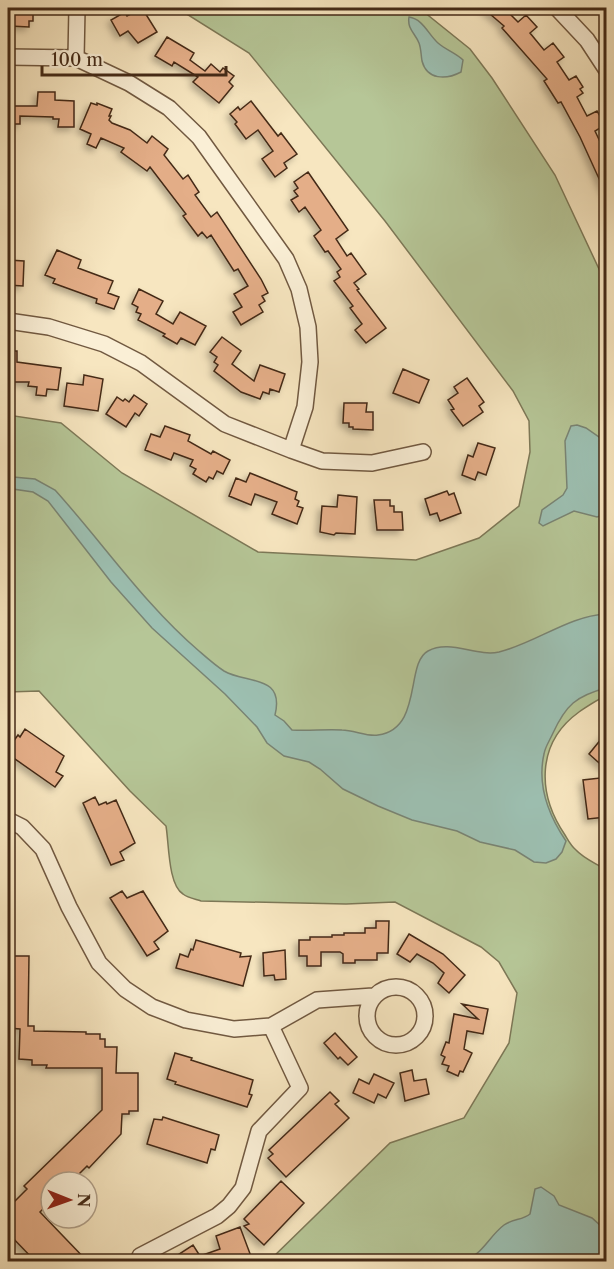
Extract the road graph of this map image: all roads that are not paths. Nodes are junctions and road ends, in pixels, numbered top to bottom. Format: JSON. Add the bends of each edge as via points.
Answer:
{"nodes":[{"id":1,"x":77,"y":8,"type":"edge"},
{"id":2,"x":557,"y":8,"type":"edge"},
{"id":3,"x":8,"y":57,"type":"edge"},
{"id":4,"x":76,"y":58,"type":"junction"},
{"id":5,"x":606,"y":69,"type":"edge"},
{"id":6,"x":8,"y":321,"type":"edge"},
{"id":7,"x":291,"y":450,"type":"junction"},
{"id":8,"x":423,"y":452,"type":"dead end"},
{"id":9,"x":8,"y":820,"type":"edge"},
{"id":10,"x":373,"y":996,"type":"dead end"},
{"id":11,"x":271,"y":1026,"type":"junction"},
{"id":12,"x":140,"y":1256,"type":"dead end"}],
"edges":[{"from":1,"to":4,"type":"street"},
{"from":2,"to":5,"type":"street","via":[[587,40]]},
{"from":3,"to":4,"type":"street"},
{"from":4,"to":7,"type":"street","via":[[129,83],[169,108],[199,137],[286,259],[299,289],[308,327],[310,362],[305,407]]},
{"from":6,"to":7,"type":"street","via":[[48,327],[104,344],[141,363],[225,424]]},
{"from":7,"to":8,"type":"street","via":[[322,460],[372,463]]},
{"from":9,"to":11,"type":"street","via":[[22,827],[43,849],[99,963],[124,989],[152,1007],[186,1020],[234,1029]]},
{"from":10,"to":11,"type":"street","via":[[317,1000]]},
{"from":11,"to":12,"type":"street","via":[[300,1088],[259,1131],[243,1188],[230,1206]]}]}
